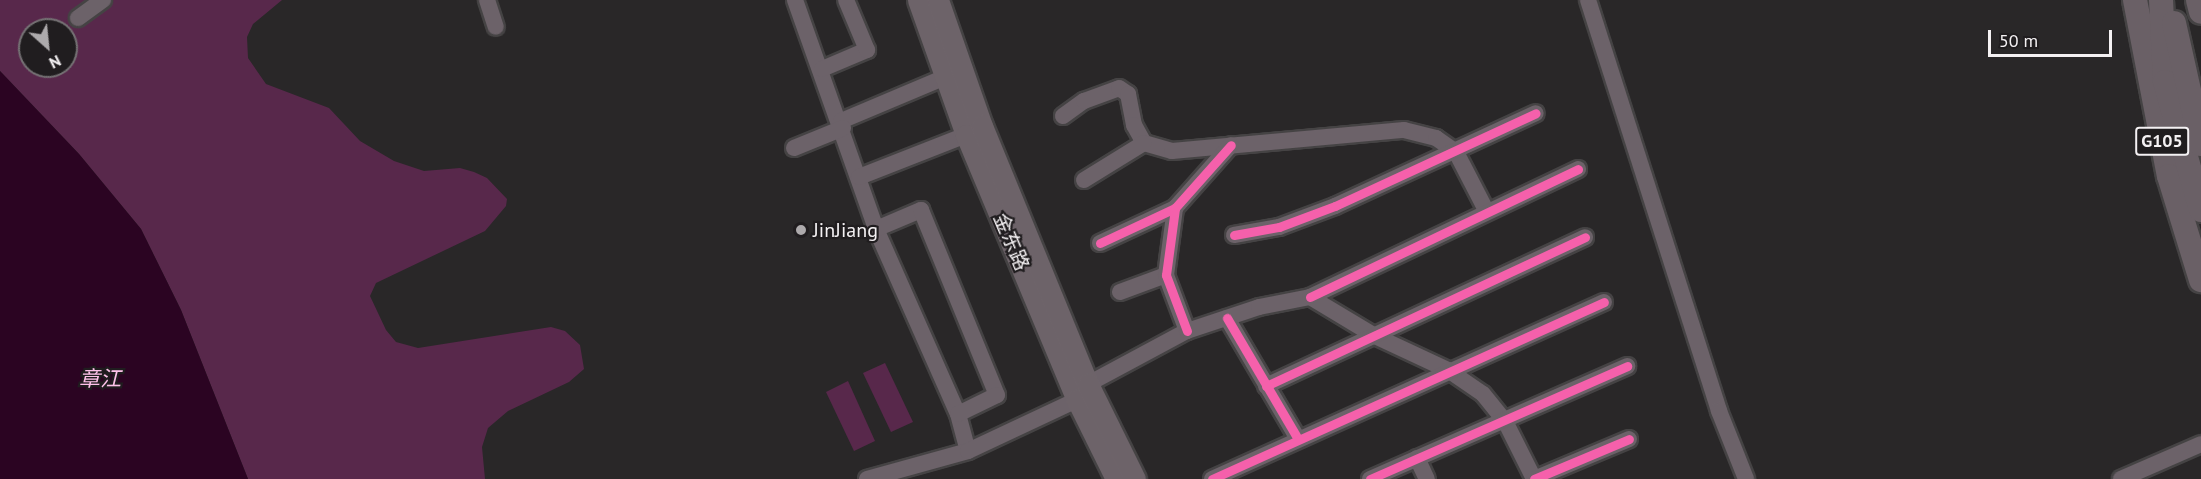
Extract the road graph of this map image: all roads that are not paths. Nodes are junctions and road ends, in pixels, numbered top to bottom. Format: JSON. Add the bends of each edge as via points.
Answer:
{"nodes":[{"id":1,"x":103,"y":0,"type":"edge"},
{"id":2,"x":487,"y":0,"type":"edge"},
{"id":3,"x":795,"y":0,"type":"edge"},
{"id":4,"x":846,"y":0,"type":"edge"},
{"id":5,"x":918,"y":0,"type":"edge"},
{"id":6,"x":938,"y":0,"type":"edge"},
{"id":7,"x":1588,"y":0,"type":"edge"},
{"id":8,"x":2135,"y":0,"type":"edge"},
{"id":9,"x":2161,"y":0,"type":"edge"},
{"id":10,"x":2169,"y":0,"type":"edge"},
{"id":11,"x":2198,"y":0,"type":"edge"},
{"id":12,"x":2201,"y":12,"type":"edge"},
{"id":13,"x":78,"y":18,"type":"dead end"},
{"id":14,"x":496,"y":27,"type":"dead end"},
{"id":15,"x":822,"y":69,"type":"junction"},
{"id":16,"x":945,"y":77,"type":"junction"},
{"id":17,"x":1536,"y":113,"type":"dead end"},
{"id":18,"x":1064,"y":116,"type":"dead end"},
{"id":19,"x":842,"y":125,"type":"junction"},
{"id":20,"x":966,"y":135,"type":"junction"},
{"id":21,"x":1144,"y":143,"type":"junction"},
{"id":22,"x":2201,"y":144,"type":"edge"},
{"id":23,"x":1231,"y":145,"type":"junction"},
{"id":24,"x":794,"y":148,"type":"dead end"},
{"id":25,"x":1456,"y":152,"type":"junction"},
{"id":26,"x":1578,"y":169,"type":"dead end"},
{"id":27,"x":859,"y":177,"type":"junction"},
{"id":28,"x":1084,"y":180,"type":"dead end"},
{"id":29,"x":1175,"y":208,"type":"junction"},
{"id":30,"x":1486,"y":210,"type":"junction"},
{"id":31,"x":2201,"y":210,"type":"edge"},
{"id":32,"x":876,"y":229,"type":"junction"},
{"id":33,"x":1234,"y":235,"type":"dead end"},
{"id":34,"x":1585,"y":237,"type":"dead end"},
{"id":35,"x":1100,"y":243,"type":"dead end"},
{"id":36,"x":1166,"y":275,"type":"junction"},
{"id":37,"x":2201,"y":280,"type":"edge"},
{"id":38,"x":1120,"y":292,"type":"dead end"},
{"id":39,"x":1310,"y":297,"type":"junction"},
{"id":40,"x":1604,"y":302,"type":"dead end"},
{"id":41,"x":1227,"y":318,"type":"junction"},
{"id":42,"x":1187,"y":331,"type":"junction"},
{"id":43,"x":1375,"y":336,"type":"junction"},
{"id":44,"x":1627,"y":366,"type":"dead end"},
{"id":45,"x":1448,"y":370,"type":"junction"},
{"id":46,"x":1266,"y":386,"type":"junction"},
{"id":47,"x":1082,"y":392,"type":"junction"},
{"id":48,"x":958,"y":414,"type":"junction"},
{"id":49,"x":1505,"y":421,"type":"junction"},
{"id":50,"x":1298,"y":439,"type":"junction"},
{"id":51,"x":1629,"y":439,"type":"dead end"},
{"id":52,"x":2201,"y":444,"type":"edge"},
{"id":53,"x":968,"y":452,"type":"junction"},
{"id":54,"x":1417,"y":458,"type":"junction"},
{"id":55,"x":867,"y":479,"type":"edge"},
{"id":56,"x":1116,"y":479,"type":"edge"},
{"id":57,"x":1135,"y":479,"type":"edge"},
{"id":58,"x":1212,"y":479,"type":"edge"},
{"id":59,"x":1370,"y":479,"type":"edge"},
{"id":60,"x":1427,"y":479,"type":"edge"},
{"id":61,"x":1534,"y":479,"type":"edge"},
{"id":62,"x":1746,"y":479,"type":"edge"},
{"id":63,"x":2121,"y":479,"type":"edge"}],
"edges":[{"from":1,"to":13,"type":"street"},
{"from":2,"to":14,"type":"street"},
{"from":3,"to":15,"type":"street"},
{"from":4,"to":15,"type":"street","via":[[867,50]]},
{"from":5,"to":16,"type":"main road","name":"金东路"},
{"from":6,"to":47,"type":"main road","name":"金东路"},
{"from":7,"to":62,"type":"street","via":[[1719,411]]},
{"from":8,"to":37,"type":"highway","number":"G105","via":[[2169,176]]},
{"from":9,"to":31,"type":"highway","via":[[2165,81]]},
{"from":10,"to":22,"type":"highway"},
{"from":11,"to":12,"type":"highway"},
{"from":15,"to":19,"type":"street"},
{"from":16,"to":19,"type":"street"},
{"from":16,"to":20,"type":"main road","name":"金东路"},
{"from":17,"to":25,"type":"street"},
{"from":18,"to":21,"type":"street","via":[[1084,100],[1119,88],[1128,94],[1134,125]]},
{"from":19,"to":24,"type":"street"},
{"from":19,"to":27,"type":"street"},
{"from":20,"to":27,"type":"street"},
{"from":20,"to":47,"type":"main road","name":"金东路"},
{"from":21,"to":23,"type":"street","via":[[1172,151]]},
{"from":21,"to":28,"type":"street"},
{"from":23,"to":25,"type":"street","via":[[1404,130],[1436,138]]},
{"from":23,"to":29,"type":"street"},
{"from":25,"to":30,"type":"street"},
{"from":25,"to":33,"type":"street","via":[[1279,227]]},
{"from":26,"to":30,"type":"street"},
{"from":27,"to":32,"type":"street"},
{"from":29,"to":35,"type":"street"},
{"from":29,"to":36,"type":"street"},
{"from":30,"to":39,"type":"street"},
{"from":32,"to":48,"type":"street"},
{"from":32,"to":48,"type":"street","via":[[921,210],[997,395]]},
{"from":34,"to":43,"type":"street"},
{"from":36,"to":38,"type":"street"},
{"from":36,"to":42,"type":"street"},
{"from":39,"to":41,"type":"street"},
{"from":39,"to":43,"type":"street"},
{"from":40,"to":45,"type":"street"},
{"from":41,"to":42,"type":"street"},
{"from":41,"to":46,"type":"street"},
{"from":42,"to":47,"type":"street"},
{"from":43,"to":45,"type":"street"},
{"from":43,"to":46,"type":"street"},
{"from":44,"to":49,"type":"street"},
{"from":45,"to":49,"type":"street","via":[[1483,394]]},
{"from":45,"to":50,"type":"street"},
{"from":46,"to":50,"type":"street"},
{"from":47,"to":53,"type":"street"},
{"from":47,"to":56,"type":"main road","name":"金东路"},
{"from":47,"to":57,"type":"main road","name":"金东路"},
{"from":48,"to":53,"type":"street"},
{"from":49,"to":54,"type":"street"},
{"from":49,"to":61,"type":"street"},
{"from":50,"to":58,"type":"street"},
{"from":51,"to":61,"type":"street"},
{"from":52,"to":63,"type":"street"},
{"from":53,"to":55,"type":"street"},
{"from":54,"to":59,"type":"street"},
{"from":54,"to":60,"type":"street"}]}
